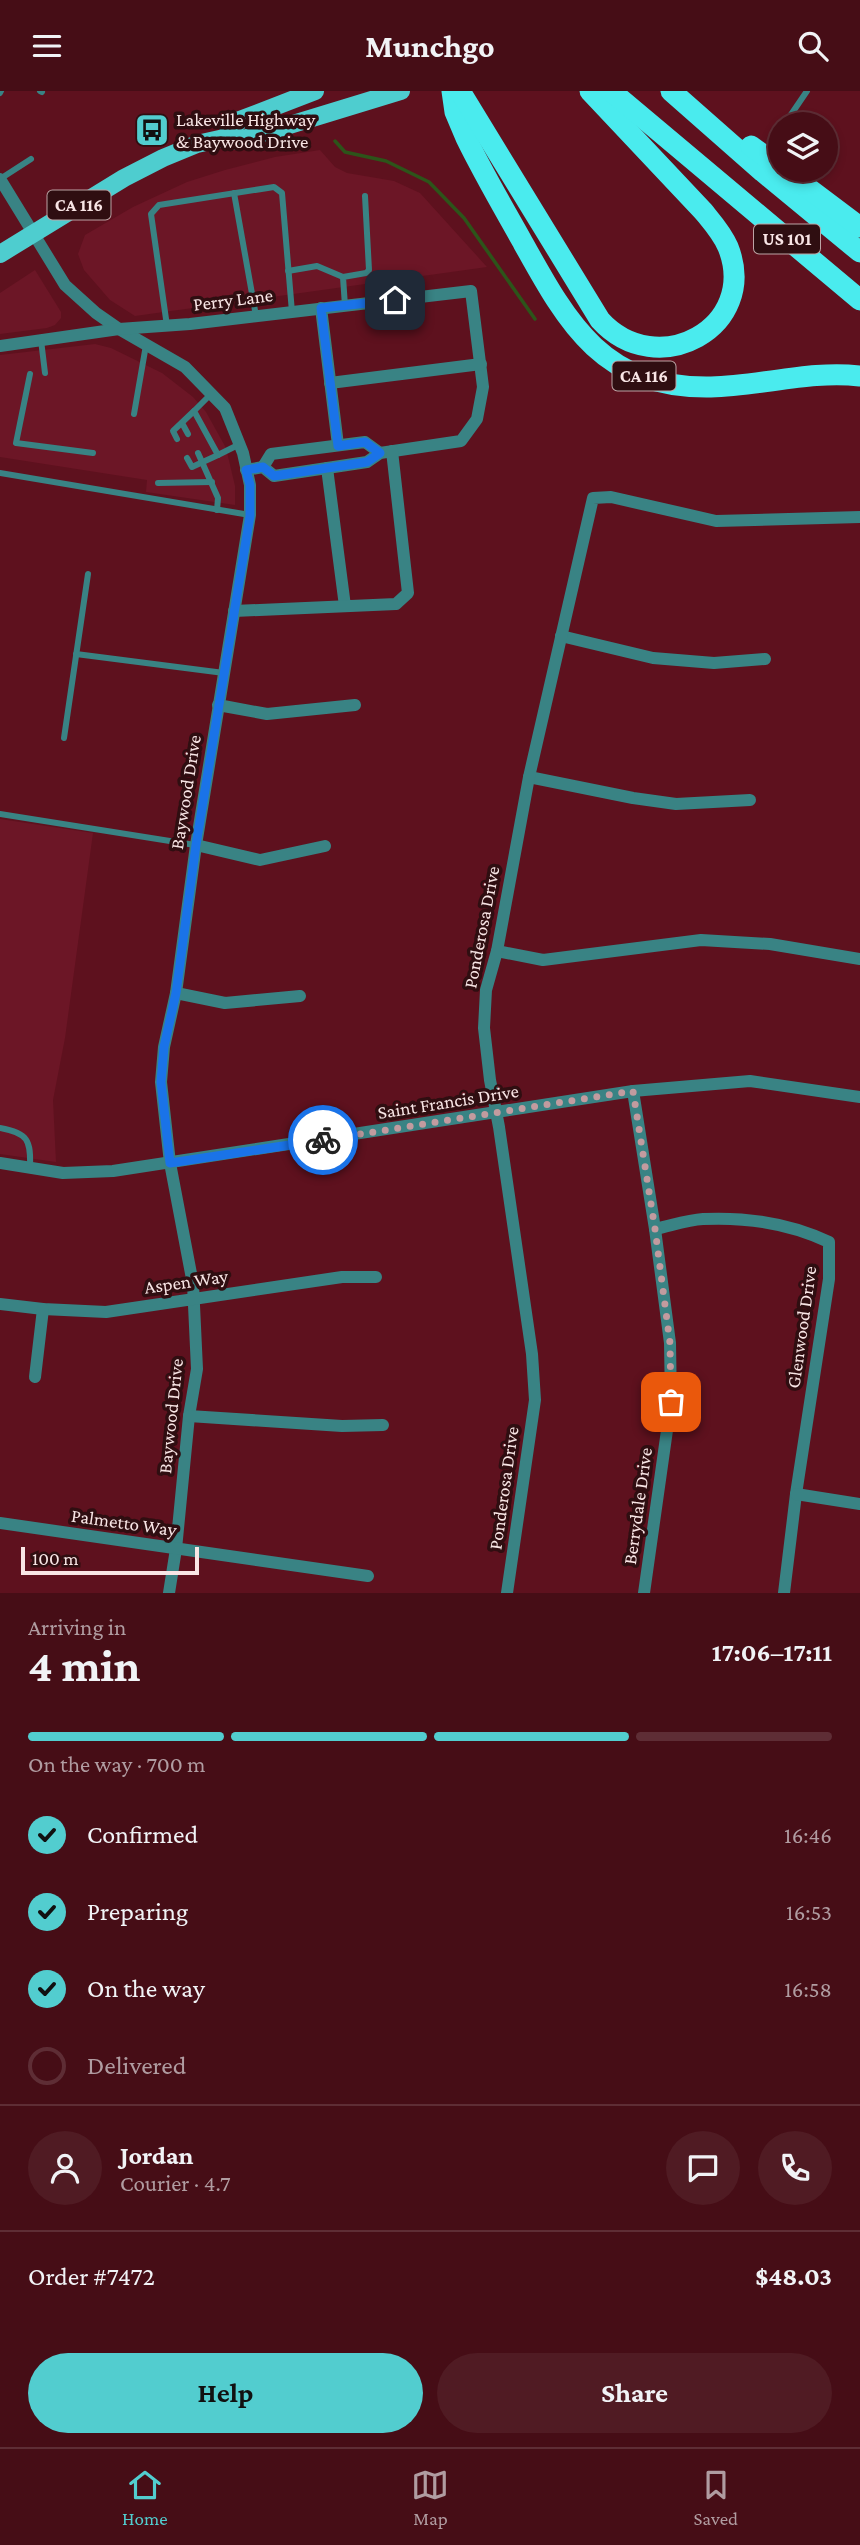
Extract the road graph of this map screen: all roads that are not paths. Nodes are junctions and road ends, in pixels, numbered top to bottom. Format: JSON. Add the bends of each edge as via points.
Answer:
{"nodes":[{"id":1,"x":401,"y":91,"type":"edge"},
{"id":2,"x":452,"y":91,"type":"edge"},
{"id":3,"x":460,"y":91,"type":"edge"},
{"id":4,"x":590,"y":91,"type":"edge"},
{"id":5,"x":611,"y":91,"type":"edge"},
{"id":6,"x":671,"y":91,"type":"edge"},
{"id":7,"x":678,"y":91,"type":"edge"},
{"id":8,"x":807,"y":91,"type":"edge"},
{"id":9,"x":307,"y":92,"type":"edge"},
{"id":10,"x":793,"y":112,"type":"edge"},
{"id":11,"x":224,"y":138,"type":"junction"},
{"id":12,"x":768,"y":158,"type":"edge"},
{"id":13,"x":31,"y":159,"type":"dead end"},
{"id":14,"x":0,"y":179,"type":"edge"},
{"id":15,"x":800,"y":182,"type":"edge"},
{"id":16,"x":234,"y":193,"type":"junction"},
{"id":17,"x":365,"y":197,"type":"dead end"},
{"id":18,"x":860,"y":226,"type":"edge"},
{"id":19,"x":34,"y":232,"type":"junction"},
{"id":20,"x":860,"y":252,"type":"edge"},
{"id":21,"x":0,"y":254,"type":"edge"},
{"id":22,"x":288,"y":271,"type":"junction"},
{"id":23,"x":343,"y":277,"type":"junction"},
{"id":24,"x":860,"y":300,"type":"edge"},
{"id":25,"x":345,"y":306,"type":"junction"},
{"id":26,"x":321,"y":308,"type":"junction"},
{"id":27,"x":292,"y":312,"type":"junction"},
{"id":28,"x":256,"y":316,"type":"junction"},
{"id":29,"x":167,"y":325,"type":"junction"},
{"id":30,"x":119,"y":329,"type":"junction"},
{"id":31,"x":41,"y":340,"type":"junction"},
{"id":32,"x":146,"y":345,"type":"junction"},
{"id":33,"x":0,"y":346,"type":"edge"},
{"id":34,"x":481,"y":364,"type":"junction"},
{"id":35,"x":45,"y":373,"type":"dead end"},
{"id":36,"x":30,"y":374,"type":"dead end"},
{"id":37,"x":860,"y":376,"type":"edge"},
{"id":38,"x":330,"y":383,"type":"junction"},
{"id":39,"x":211,"y":394,"type":"junction"},
{"id":40,"x":194,"y":411,"type":"junction"},
{"id":41,"x":134,"y":414,"type":"dead end"},
{"id":42,"x":182,"y":423,"type":"junction"},
{"id":43,"x":188,"y":434,"type":"dead end"},
{"id":44,"x":177,"y":439,"type":"dead end"},
{"id":45,"x":240,"y":444,"type":"junction"},
{"id":46,"x":338,"y":446,"type":"junction"},
{"id":47,"x":386,"y":452,"type":"junction"},
{"id":48,"x":93,"y":453,"type":"dead end"},
{"id":49,"x":198,"y":453,"type":"dead end"},
{"id":50,"x":218,"y":455,"type":"junction"},
{"id":51,"x":187,"y":458,"type":"dead end"},
{"id":52,"x":203,"y":461,"type":"junction"},
{"id":53,"x":263,"y":467,"type":"junction"},
{"id":54,"x":327,"y":468,"type":"junction"},
{"id":55,"x":246,"y":470,"type":"junction"},
{"id":56,"x":0,"y":473,"type":"edge"},
{"id":57,"x":212,"y":482,"type":"junction"},
{"id":58,"x":158,"y":483,"type":"dead end"},
{"id":59,"x":217,"y":510,"type":"junction"},
{"id":60,"x":250,"y":516,"type":"junction"},
{"id":61,"x":860,"y":517,"type":"edge"},
{"id":62,"x":88,"y":574,"type":"dead end"},
{"id":63,"x":345,"y":606,"type":"junction"},
{"id":64,"x":234,"y":611,"type":"junction"},
{"id":65,"x":561,"y":636,"type":"junction"},
{"id":66,"x":76,"y":655,"type":"junction"},
{"id":67,"x":765,"y":659,"type":"dead end"},
{"id":68,"x":224,"y":673,"type":"junction"},
{"id":69,"x":218,"y":705,"type":"junction"},
{"id":70,"x":355,"y":705,"type":"dead end"},
{"id":71,"x":64,"y":738,"type":"dead end"},
{"id":72,"x":529,"y":777,"type":"junction"},
{"id":73,"x":750,"y":800,"type":"dead end"},
{"id":74,"x":0,"y":814,"type":"edge"},
{"id":75,"x":196,"y":845,"type":"junction"},
{"id":76,"x":325,"y":846,"type":"dead end"},
{"id":77,"x":497,"y":951,"type":"junction"},
{"id":78,"x":860,"y":958,"type":"edge"},
{"id":79,"x":176,"y":993,"type":"junction"},
{"id":80,"x":300,"y":996,"type":"dead end"},
{"id":81,"x":633,"y":1091,"type":"junction"},
{"id":82,"x":860,"y":1097,"type":"edge"},
{"id":83,"x":496,"y":1113,"type":"junction"},
{"id":84,"x":0,"y":1128,"type":"edge"},
{"id":85,"x":0,"y":1163,"type":"edge"},
{"id":86,"x":170,"y":1163,"type":"junction"},
{"id":87,"x":30,"y":1168,"type":"junction"},
{"id":88,"x":655,"y":1229,"type":"junction"},
{"id":89,"x":376,"y":1277,"type":"dead end"},
{"id":90,"x":194,"y":1300,"type":"junction"},
{"id":91,"x":0,"y":1304,"type":"edge"},
{"id":92,"x":43,"y":1309,"type":"junction"},
{"id":93,"x":35,"y":1377,"type":"dead end"},
{"id":94,"x":189,"y":1416,"type":"junction"},
{"id":95,"x":383,"y":1425,"type":"dead end"},
{"id":96,"x":796,"y":1494,"type":"junction"},
{"id":97,"x":860,"y":1504,"type":"edge"},
{"id":98,"x":0,"y":1523,"type":"edge"},
{"id":99,"x":176,"y":1549,"type":"junction"},
{"id":100,"x":368,"y":1576,"type":"dead end"},
{"id":101,"x":169,"y":1593,"type":"edge"},
{"id":102,"x":507,"y":1593,"type":"edge"},
{"id":103,"x":644,"y":1593,"type":"edge"},
{"id":104,"x":784,"y":1593,"type":"edge"}],
"edges":[{"from":1,"to":11,"type":"main road","number":"CA 116","via":[[237,141]]},
{"from":2,"to":37,"type":"highway","number":"CA 116","via":[[466,138],[551,293],[573,326],[602,353],[648,378],[687,386]]},
{"from":3,"to":4,"type":"highway","via":[[600,320],[619,337],[643,347],[687,343],[713,325],[727,304],[733,279],[729,249],[703,212]]},
{"from":5,"to":24,"type":"highway","number":"US 101"},
{"from":6,"to":20,"type":"highway","number":"US 101"},
{"from":7,"to":12,"type":"highway"},
{"from":8,"to":10,"type":"lane"},
{"from":9,"to":11,"type":"main road","number":"CA 116","via":[[240,120]]},
{"from":11,"to":19,"type":"main road","number":"CA 116","via":[[197,144],[124,177]]},
{"from":13,"to":14,"type":"lane"},
{"from":14,"to":19,"type":"street","name":"Baywood Drive"},
{"from":15,"to":18,"type":"highway"},
{"from":16,"to":22,"type":"lane","via":[[274,187],[282,193]]},
{"from":16,"to":28,"type":"lane"},
{"from":16,"to":29,"type":"lane","via":[[154,208],[151,214]]},
{"from":17,"to":23,"type":"lane","via":[[369,270]]},
{"from":19,"to":21,"type":"main road","number":"CA 116"},
{"from":19,"to":30,"type":"street","name":"Baywood Drive","via":[[65,285]]},
{"from":22,"to":23,"type":"lane","via":[[317,266]]},
{"from":22,"to":27,"type":"lane"},
{"from":23,"to":25,"type":"lane"},
{"from":25,"to":26,"type":"street","name":"Perry Lane"},
{"from":25,"to":34,"type":"street","name":"Perry Lane","via":[[471,291]]},
{"from":26,"to":27,"type":"street","name":"Perry Lane"},
{"from":26,"to":38,"type":"street"},
{"from":27,"to":28,"type":"street","name":"Perry Lane"},
{"from":28,"to":29,"type":"street","name":"Perry Lane"},
{"from":29,"to":30,"type":"street","name":"Perry Lane"},
{"from":30,"to":31,"type":"street","name":"Perry Lane"},
{"from":30,"to":32,"type":"street","name":"Baywood Drive"},
{"from":31,"to":33,"type":"street","name":"Perry Lane"},
{"from":31,"to":35,"type":"lane"},
{"from":32,"to":39,"type":"street","name":"Baywood Drive","via":[[185,367]]},
{"from":32,"to":41,"type":"lane"},
{"from":34,"to":38,"type":"street"},
{"from":34,"to":47,"type":"street","via":[[483,387],[477,419],[461,441]]},
{"from":36,"to":48,"type":"lane","via":[[16,443]]},
{"from":38,"to":46,"type":"street"},
{"from":39,"to":40,"type":"lane"},
{"from":39,"to":45,"type":"street","name":"Baywood Drive","via":[[225,408]]},
{"from":40,"to":42,"type":"lane"},
{"from":40,"to":50,"type":"lane"},
{"from":42,"to":43,"type":"lane"},
{"from":42,"to":44,"type":"lane","via":[[173,431]]},
{"from":45,"to":50,"type":"lane"},
{"from":45,"to":55,"type":"street","name":"Baywood Drive"},
{"from":46,"to":47,"type":"street","via":[[365,442]]},
{"from":46,"to":53,"type":"street","via":[[271,454]]},
{"from":47,"to":54,"type":"street","via":[[367,462]]},
{"from":47,"to":63,"type":"street","via":[[408,593],[396,604]]},
{"from":49,"to":52,"type":"lane"},
{"from":50,"to":52,"type":"lane"},
{"from":51,"to":52,"type":"lane","via":[[192,467]]},
{"from":52,"to":57,"type":"lane"},
{"from":53,"to":54,"type":"street","via":[[274,476]]},
{"from":53,"to":55,"type":"street"},
{"from":54,"to":63,"type":"street"},
{"from":55,"to":60,"type":"street","name":"Baywood Drive"},
{"from":56,"to":59,"type":"lane"},
{"from":57,"to":58,"type":"lane"},
{"from":57,"to":59,"type":"lane"},
{"from":59,"to":60,"type":"lane"},
{"from":60,"to":64,"type":"street","name":"Baywood Drive"},
{"from":61,"to":65,"type":"street","name":"Ponderosa Drive","via":[[716,521],[611,497],[593,498]]},
{"from":62,"to":66,"type":"lane"},
{"from":63,"to":64,"type":"street"},
{"from":64,"to":68,"type":"street","name":"Baywood Drive"},
{"from":65,"to":67,"type":"street","via":[[653,657],[714,663]]},
{"from":65,"to":72,"type":"street","name":"Ponderosa Drive"},
{"from":66,"to":68,"type":"lane"},
{"from":66,"to":71,"type":"lane"},
{"from":68,"to":69,"type":"street","name":"Baywood Drive"},
{"from":69,"to":70,"type":"street","via":[[267,714]]},
{"from":69,"to":75,"type":"street","name":"Baywood Drive"},
{"from":72,"to":73,"type":"street","via":[[676,804]]},
{"from":72,"to":77,"type":"street","name":"Ponderosa Drive"},
{"from":74,"to":75,"type":"lane"},
{"from":75,"to":76,"type":"street","via":[[260,859]]},
{"from":75,"to":79,"type":"street","name":"Baywood Drive"},
{"from":77,"to":78,"type":"street","via":[[543,960],[701,940],[771,944]]},
{"from":77,"to":83,"type":"street","name":"Ponderosa Drive","via":[[486,990],[484,1028]]},
{"from":79,"to":80,"type":"street","via":[[225,1003]]},
{"from":79,"to":86,"type":"street","name":"Baywood Drive","via":[[161,1082]]},
{"from":81,"to":82,"type":"street","name":"Saint Francis Drive","via":[[750,1081]]},
{"from":81,"to":83,"type":"street","name":"Saint Francis Drive"},
{"from":81,"to":88,"type":"street","name":"Berrydale Drive"},
{"from":83,"to":86,"type":"street","name":"Saint Francis Drive"},
{"from":83,"to":102,"type":"street","name":"Ponderosa Drive","via":[[535,1400]]},
{"from":84,"to":87,"type":"lane","via":[[21,1133],[29,1143]]},
{"from":85,"to":87,"type":"street","name":"Saint Francis Drive"},
{"from":86,"to":87,"type":"street","name":"Saint Francis Drive","via":[[113,1171]]},
{"from":86,"to":90,"type":"street","name":"Baywood Drive"},
{"from":88,"to":96,"type":"street","name":"Glenwood Drive","via":[[701,1219],[755,1221],[830,1242],[829,1279]]},
{"from":88,"to":103,"type":"street","name":"Berrydale Drive","via":[[670,1343],[671,1402]]},
{"from":89,"to":90,"type":"street","name":"Aspen Way","via":[[342,1277]]},
{"from":90,"to":92,"type":"street","name":"Aspen Way","via":[[106,1312]]},
{"from":90,"to":94,"type":"street","name":"Baywood Drive","via":[[197,1369]]},
{"from":91,"to":92,"type":"street","name":"Aspen Way"},
{"from":92,"to":93,"type":"street"},
{"from":94,"to":95,"type":"street"},
{"from":94,"to":99,"type":"street","name":"Baywood Drive"},
{"from":96,"to":97,"type":"street"},
{"from":96,"to":104,"type":"street","name":"Glenwood Drive"},
{"from":98,"to":99,"type":"street","name":"Palmetto Way"},
{"from":99,"to":100,"type":"street","name":"Palmetto Way"},
{"from":99,"to":101,"type":"street","name":"Baywood Drive"}]}
